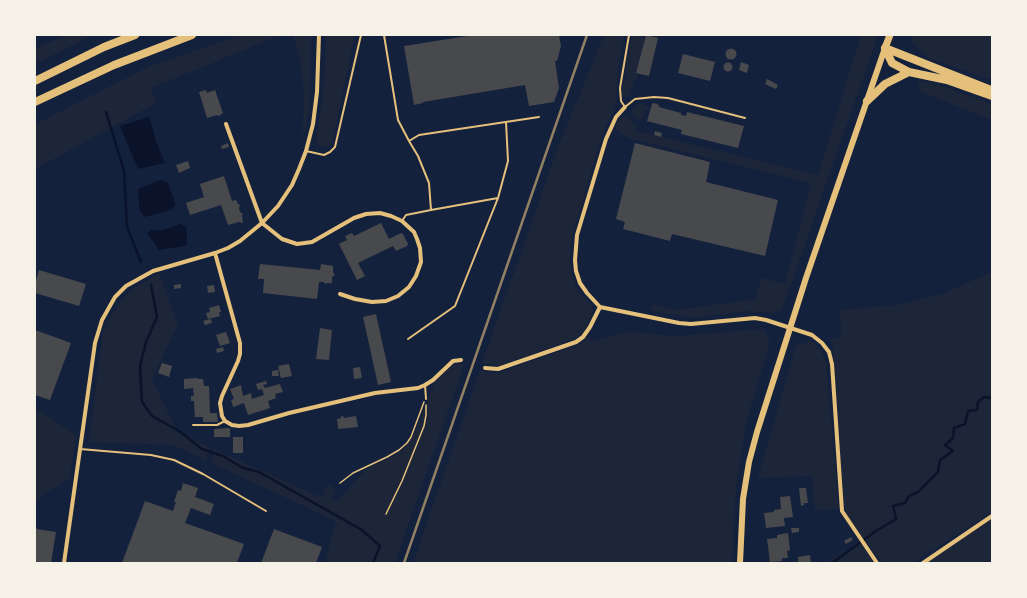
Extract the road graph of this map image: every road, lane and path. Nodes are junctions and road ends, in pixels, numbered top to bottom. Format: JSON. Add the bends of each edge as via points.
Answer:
{"nodes":[{"id":1,"x":135,"y":35,"type":"edge"},
{"id":2,"x":192,"y":35,"type":"edge"},
{"id":3,"x":319,"y":35,"type":"edge"},
{"id":4,"x":361,"y":35,"type":"edge"},
{"id":5,"x":384,"y":35,"type":"edge"},
{"id":6,"x":629,"y":35,"type":"edge"},
{"id":7,"x":890,"y":35,"type":"edge"},
{"id":8,"x":886,"y":48,"type":"junction"},
{"id":9,"x":908,"y":72,"type":"junction"},
{"id":10,"x":35,"y":81,"type":"edge"},
{"id":11,"x":992,"y":90,"type":"edge"},
{"id":12,"x":992,"y":96,"type":"edge"},
{"id":13,"x":867,"y":101,"type":"junction"},
{"id":14,"x":35,"y":102,"type":"edge"},
{"id":15,"x":625,"y":107,"type":"junction"},
{"id":16,"x":539,"y":117,"type":"dead end"},
{"id":17,"x":745,"y":118,"type":"dead end"},
{"id":18,"x":506,"y":122,"type":"junction"},
{"id":19,"x":226,"y":124,"type":"dead end"},
{"id":20,"x":408,"y":141,"type":"junction"},
{"id":21,"x":306,"y":151,"type":"junction"},
{"id":22,"x":498,"y":198,"type":"junction"},
{"id":23,"x":431,"y":210,"type":"junction"},
{"id":24,"x":402,"y":221,"type":"junction"},
{"id":25,"x":262,"y":223,"type":"junction"},
{"id":26,"x":215,"y":253,"type":"junction"},
{"id":27,"x":340,"y":294,"type":"dead end"},
{"id":28,"x":600,"y":307,"type":"junction"},
{"id":29,"x":790,"y":327,"type":"junction"},
{"id":30,"x":408,"y":339,"type":"dead end"},
{"id":31,"x":461,"y":360,"type":"dead end"},
{"id":32,"x":485,"y":368,"type":"dead end"},
{"id":33,"x":425,"y":386,"type":"junction"},
{"id":34,"x":426,"y":399,"type":"junction"},
{"id":35,"x":225,"y":421,"type":"junction"},
{"id":36,"x":193,"y":425,"type":"dead end"},
{"id":37,"x":80,"y":449,"type":"junction"},
{"id":38,"x":340,"y":483,"type":"dead end"},
{"id":39,"x":266,"y":511,"type":"dead end"},
{"id":40,"x":386,"y":514,"type":"dead end"},
{"id":41,"x":992,"y":516,"type":"edge"},
{"id":42,"x":740,"y":561,"type":"edge"},
{"id":43,"x":64,"y":563,"type":"edge"},
{"id":44,"x":877,"y":563,"type":"edge"},
{"id":45,"x":923,"y":563,"type":"edge"}],
"edges":[{"from":1,"to":10,"type":"highway"},
{"from":2,"to":14,"type":"highway","via":[[114,65]]},
{"from":3,"to":21,"type":"street","via":[[316,108]]},
{"from":4,"to":21,"type":"lane","via":[[335,146],[324,155]]},
{"from":5,"to":20,"type":"lane","via":[[398,120]]},
{"from":6,"to":15,"type":"lane","via":[[619,96]]},
{"from":7,"to":8,"type":"main road"},
{"from":8,"to":9,"type":"highway","via":[[892,63]]},
{"from":8,"to":11,"type":"highway"},
{"from":8,"to":13,"type":"main road"},
{"from":9,"to":12,"type":"highway","via":[[947,80]]},
{"from":9,"to":13,"type":"highway","via":[[885,84]]},
{"from":13,"to":29,"type":"main road"},
{"from":15,"to":17,"type":"lane","via":[[635,99],[668,98]]},
{"from":15,"to":28,"type":"street","via":[[614,122],[606,140],[580,223],[575,248],[576,271],[580,283]]},
{"from":16,"to":18,"type":"lane"},
{"from":18,"to":20,"type":"lane","via":[[420,135]]},
{"from":18,"to":22,"type":"lane","via":[[508,161]]},
{"from":19,"to":25,"type":"street"},
{"from":20,"to":23,"type":"lane","via":[[418,156],[428,183]]},
{"from":21,"to":25,"type":"street","via":[[288,192]]},
{"from":22,"to":23,"type":"lane"},
{"from":22,"to":30,"type":"lane","via":[[455,306]]},
{"from":23,"to":24,"type":"lane","via":[[406,214]]},
{"from":24,"to":25,"type":"street","via":[[380,213],[366,214],[312,242],[297,244],[282,239]]},
{"from":24,"to":27,"type":"street","via":[[418,239],[421,255],[419,269],[409,287],[386,301],[366,301]]},
{"from":25,"to":26,"type":"street","via":[[240,241]]},
{"from":26,"to":35,"type":"street","via":[[240,343],[238,361],[220,403]]},
{"from":26,"to":37,"type":"street","via":[[153,271],[126,286],[115,297],[102,320],[95,343]]},
{"from":28,"to":29,"type":"street","via":[[679,323],[698,324],[755,318]]},
{"from":28,"to":32,"type":"street","via":[[584,337],[576,342],[498,369]]},
{"from":29,"to":42,"type":"main road","via":[[749,462],[743,499]]},
{"from":29,"to":44,"type":"street","via":[[812,335],[829,352],[832,364],[842,511]]},
{"from":31,"to":33,"type":"street","via":[[453,361]]},
{"from":33,"to":34,"type":"lane"},
{"from":33,"to":35,"type":"street","via":[[361,396],[274,416],[248,425],[232,425]]},
{"from":34,"to":38,"type":"path","via":[[407,443],[387,458],[353,473]]},
{"from":34,"to":40,"type":"path","via":[[424,426]]},
{"from":35,"to":36,"type":"lane","via":[[217,425]]},
{"from":37,"to":39,"type":"lane","via":[[151,455],[174,460]]},
{"from":37,"to":43,"type":"street"},
{"from":41,"to":45,"type":"street"}]}
